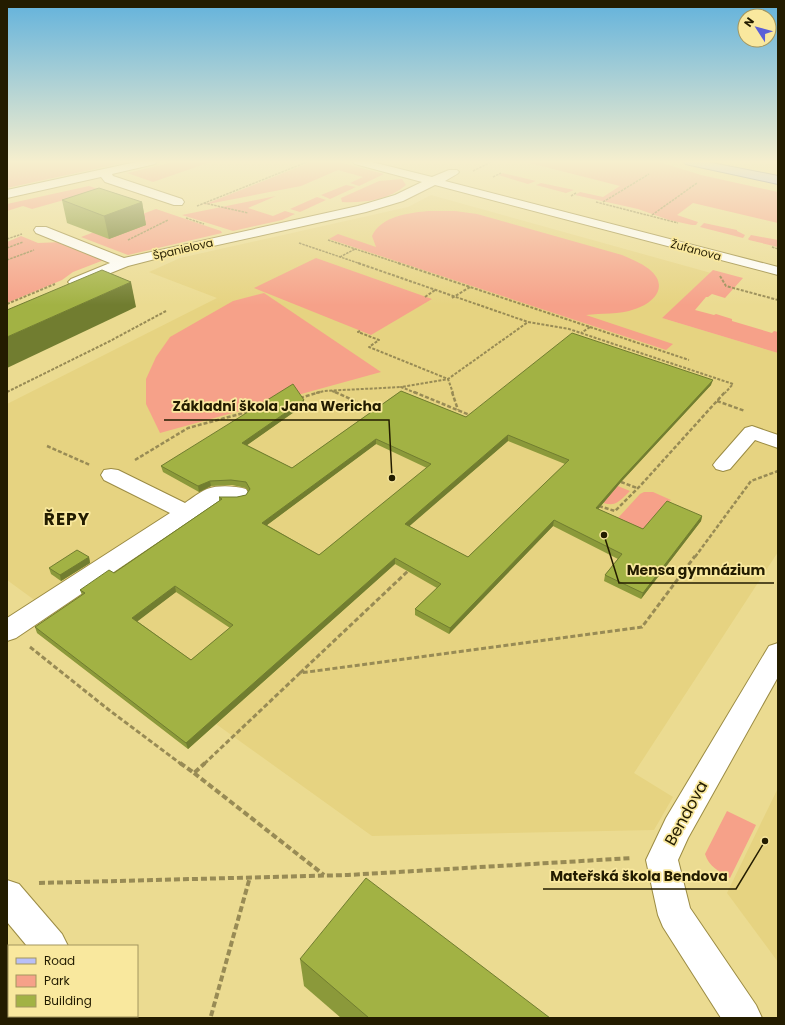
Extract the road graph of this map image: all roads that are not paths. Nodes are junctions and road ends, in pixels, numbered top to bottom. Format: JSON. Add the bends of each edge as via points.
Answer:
{"nodes":[{"id":1,"x":357,"y":210,"type":"edge"},
{"id":2,"x":543,"y":210,"type":"edge"},
{"id":3,"x":41,"y":230,"type":"dead end"},
{"id":4,"x":123,"y":263,"type":"junction"},
{"id":5,"x":778,"y":271,"type":"edge"},
{"id":6,"x":60,"y":286,"type":"edge"},
{"id":7,"x":778,"y":442,"type":"edge"},
{"id":8,"x":724,"y":464,"type":"dead end"},
{"id":9,"x":111,"y":475,"type":"road end"},
{"id":10,"x":238,"y":494,"type":"dead end"},
{"id":11,"x":186,"y":512,"type":"junction"},
{"id":12,"x":11,"y":628,"type":"edge"},
{"id":13,"x":778,"y":653,"type":"edge"},
{"id":14,"x":19,"y":889,"type":"edge"},
{"id":15,"x":49,"y":945,"type":"edge"},
{"id":16,"x":743,"y":1018,"type":"edge"}],
"edges":[{"from":1,"to":4,"type":"street","name":"Španielova"},
{"from":2,"to":5,"type":"street","name":"Žufanova"},
{"from":3,"to":4,"type":"street"},
{"from":4,"to":6,"type":"street","name":"Španielova"},
{"from":7,"to":8,"type":"street","via":[[752,432]]},
{"from":9,"to":11,"type":"street"},
{"from":10,"to":11,"type":"street","via":[[214,494]]},
{"from":11,"to":12,"type":"street"},
{"from":13,"to":16,"type":"street","name":"Bendova","via":[[677,828],[662,860],[675,915]]},
{"from":14,"to":15,"type":"street"}]}
